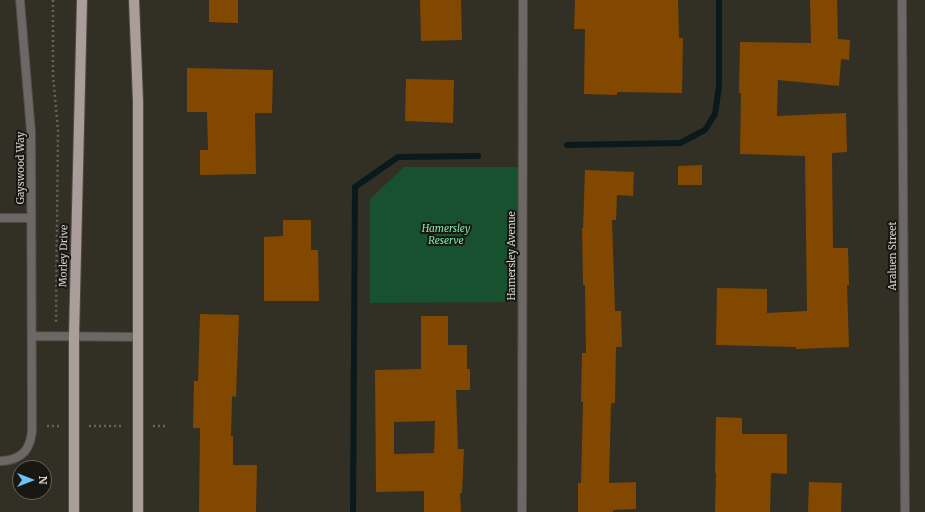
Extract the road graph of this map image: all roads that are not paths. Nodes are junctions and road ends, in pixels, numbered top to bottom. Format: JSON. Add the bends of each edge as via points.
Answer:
{"nodes":[{"id":1,"x":20,"y":0,"type":"edge"},
{"id":2,"x":82,"y":0,"type":"edge"},
{"id":3,"x":134,"y":0,"type":"edge"},
{"id":4,"x":523,"y":0,"type":"edge"},
{"id":5,"x":902,"y":0,"type":"edge"},
{"id":6,"x":0,"y":218,"type":"edge"},
{"id":7,"x":31,"y":218,"type":"junction"},
{"id":8,"x":32,"y":336,"type":"junction"},
{"id":9,"x":74,"y":336,"type":"junction"},
{"id":10,"x":139,"y":337,"type":"junction"},
{"id":11,"x":0,"y":461,"type":"edge"},
{"id":12,"x":74,"y":512,"type":"edge"},
{"id":13,"x":138,"y":512,"type":"edge"},
{"id":14,"x":522,"y":512,"type":"edge"},
{"id":15,"x":905,"y":512,"type":"edge"}],
"edges":[{"from":1,"to":7,"type":"street","name":"Gayswood Way","via":[[31,132]]},
{"from":2,"to":9,"type":"main road","name":"Morley Drive"},
{"from":3,"to":10,"type":"main road","via":[[138,102]]},
{"from":4,"to":14,"type":"street","name":"Hamersley Avenue"},
{"from":5,"to":15,"type":"street","name":"Araluen Street"},
{"from":6,"to":7,"type":"street"},
{"from":7,"to":8,"type":"street","name":"Gayswood Way"},
{"from":8,"to":9,"type":"street"},
{"from":8,"to":11,"type":"street","name":"Gayswood Way","via":[[32,431],[29,445],[22,455],[8,461]]},
{"from":9,"to":10,"type":"street"},
{"from":9,"to":12,"type":"main road","name":"Morley Drive"},
{"from":10,"to":13,"type":"main road"}]}
